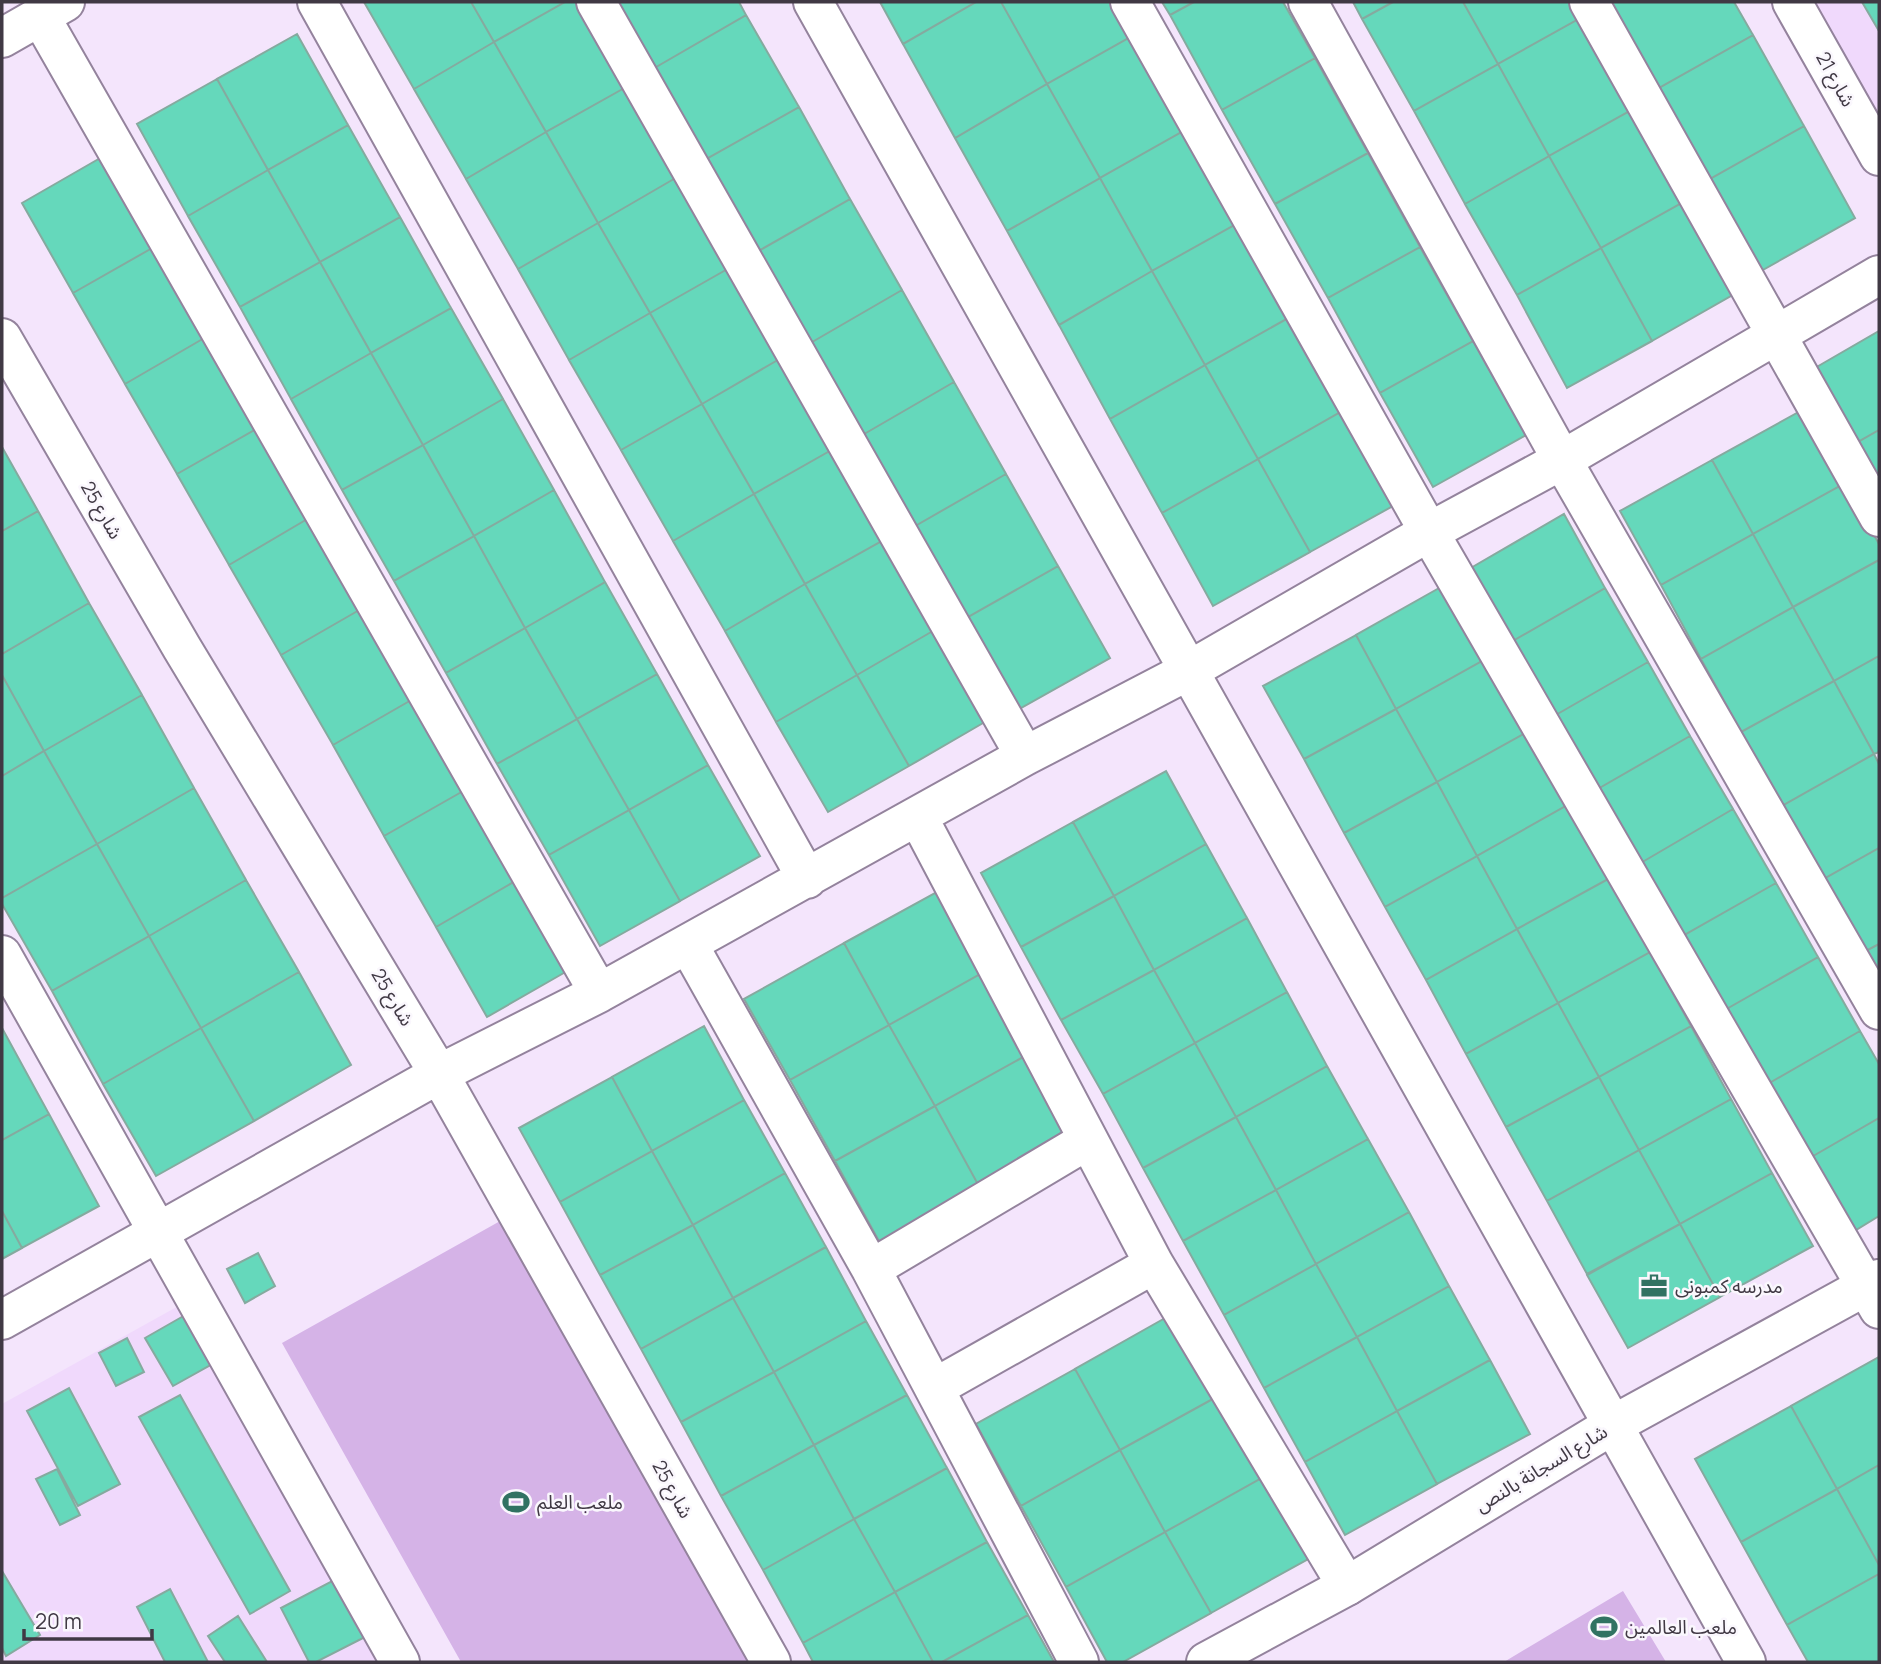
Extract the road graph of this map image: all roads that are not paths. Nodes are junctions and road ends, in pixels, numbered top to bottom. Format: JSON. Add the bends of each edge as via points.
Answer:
{"nodes":[{"id":1,"x":317,"y":2,"type":"edge"},
{"id":2,"x":596,"y":2,"type":"edge"},
{"id":3,"x":813,"y":2,"type":"edge"},
{"id":4,"x":1130,"y":2,"type":"edge"},
{"id":5,"x":1308,"y":2,"type":"edge"},
{"id":6,"x":1588,"y":2,"type":"edge"},
{"id":7,"x":1792,"y":2,"type":"edge"},
{"id":8,"x":52,"y":9,"type":"edge"},
{"id":9,"x":2,"y":38,"type":"edge"},
{"id":10,"x":1879,"y":156,"type":"edge"},
{"id":11,"x":1879,"y":275,"type":"edge"},
{"id":12,"x":1777,"y":335,"type":"junction"},
{"id":13,"x":2,"y":338,"type":"edge"},
{"id":14,"x":1562,"y":460,"type":"junction"},
{"id":15,"x":1879,"y":517,"type":"edge"},
{"id":16,"x":1429,"y":532,"type":"junction"},
{"id":17,"x":1188,"y":671,"type":"junction"},
{"id":18,"x":1025,"y":756,"type":"junction"},
{"id":19,"x":918,"y":817,"type":"junction"},
{"id":20,"x":807,"y":879,"type":"junction"},
{"id":21,"x":688,"y":944,"type":"junction"},
{"id":22,"x":2,"y":955,"type":"edge"},
{"id":23,"x":599,"y":993,"type":"junction"},
{"id":24,"x":1879,"y":1010,"type":"edge"},
{"id":25,"x":439,"y":1074,"type":"junction"},
{"id":26,"x":1088,"y":1140,"type":"junction"},
{"id":27,"x":157,"y":1231,"type":"junction"},
{"id":28,"x":1154,"y":1264,"type":"junction"},
{"id":29,"x":872,"y":1269,"type":"junction"},
{"id":30,"x":1875,"y":1292,"type":"edge"},
{"id":31,"x":2,"y":1320,"type":"edge"},
{"id":32,"x":936,"y":1387,"type":"junction"},
{"id":33,"x":1611,"y":1426,"type":"junction"},
{"id":34,"x":1347,"y":1586,"type":"junction"},
{"id":35,"x":400,"y":1662,"type":"edge"},
{"id":36,"x":771,"y":1662,"type":"edge"},
{"id":37,"x":1079,"y":1662,"type":"edge"},
{"id":38,"x":1206,"y":1662,"type":"edge"},
{"id":39,"x":1746,"y":1662,"type":"edge"}],
"edges":[{"from":1,"to":20,"type":"street"},
{"from":2,"to":18,"type":"street"},
{"from":3,"to":17,"type":"street"},
{"from":4,"to":16,"type":"street"},
{"from":5,"to":14,"type":"street"},
{"from":6,"to":12,"type":"street"},
{"from":7,"to":10,"type":"street","name":"شارع 21"},
{"from":8,"to":9,"type":"street"},
{"from":8,"to":23,"type":"street"},
{"from":11,"to":12,"type":"street"},
{"from":12,"to":14,"type":"street"},
{"from":12,"to":15,"type":"street"},
{"from":13,"to":25,"type":"street","name":"شارع 25","via":[[182,649]]},
{"from":14,"to":16,"type":"street"},
{"from":14,"to":24,"type":"street"},
{"from":16,"to":17,"type":"street"},
{"from":16,"to":30,"type":"street"},
{"from":17,"to":18,"type":"street"},
{"from":17,"to":33,"type":"street"},
{"from":18,"to":19,"type":"street"},
{"from":19,"to":20,"type":"street"},
{"from":19,"to":26,"type":"street"},
{"from":20,"to":21,"type":"street"},
{"from":21,"to":23,"type":"street"},
{"from":21,"to":29,"type":"street"},
{"from":22,"to":27,"type":"street"},
{"from":23,"to":25,"type":"street"},
{"from":25,"to":27,"type":"street"},
{"from":25,"to":36,"type":"street","name":"شارع 25"},
{"from":26,"to":28,"type":"street"},
{"from":26,"to":29,"type":"street"},
{"from":27,"to":31,"type":"street"},
{"from":27,"to":35,"type":"street"},
{"from":28,"to":32,"type":"street"},
{"from":28,"to":34,"type":"street"},
{"from":29,"to":32,"type":"street"},
{"from":30,"to":33,"type":"street","name":"شارع السجانة بالنص"},
{"from":32,"to":37,"type":"street"},
{"from":33,"to":34,"type":"street","name":"شارع السجانة بالنص"},
{"from":33,"to":39,"type":"street"},
{"from":34,"to":38,"type":"street","name":"شارع السجانة بالنص"}]}
